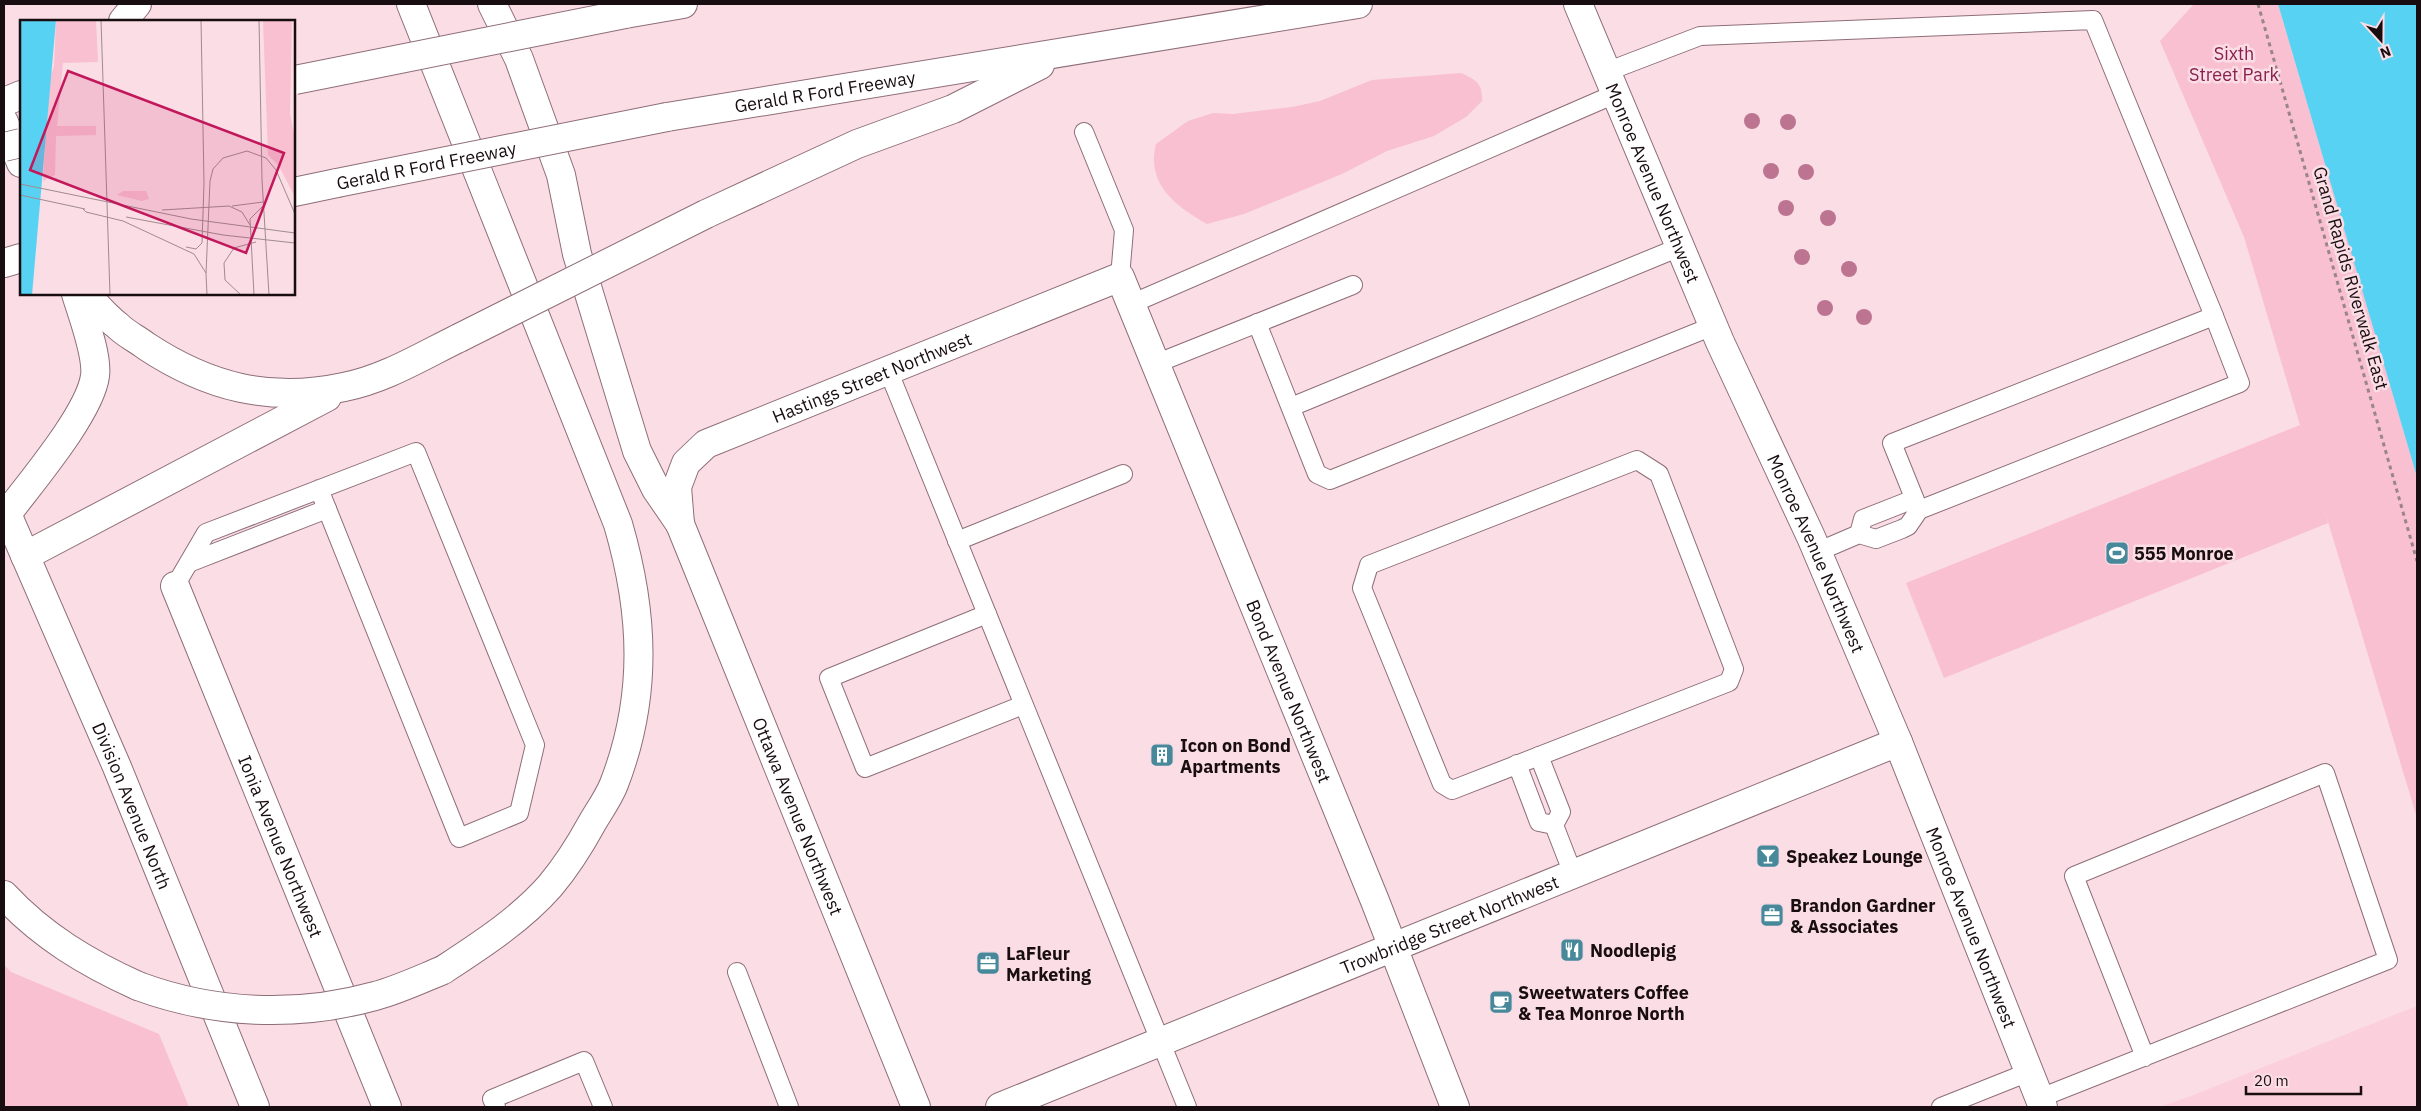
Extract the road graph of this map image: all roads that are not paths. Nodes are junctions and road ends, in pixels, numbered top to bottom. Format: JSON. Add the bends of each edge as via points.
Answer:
{"nodes":[{"id":1,"x":137,"y":4,"type":"edge"},
{"id":2,"x":411,"y":4,"type":"edge"},
{"id":3,"x":492,"y":4,"type":"edge"},
{"id":4,"x":683,"y":4,"type":"edge"},
{"id":5,"x":1358,"y":4,"type":"edge"},
{"id":6,"x":1578,"y":4,"type":"edge"},
{"id":7,"x":124,"y":20,"type":"edge"},
{"id":8,"x":1062,"y":54,"type":"junction"},
{"id":9,"x":295,"y":80,"type":"edge"},
{"id":10,"x":1610,"y":83,"type":"junction"},
{"id":11,"x":20,"y":95,"type":"edge"},
{"id":12,"x":4,"y":102,"type":"edge"},
{"id":13,"x":4,"y":122,"type":"edge"},
{"id":14,"x":1084,"y":132,"type":"dead end"},
{"id":15,"x":20,"y":143,"type":"edge"},
{"id":16,"x":4,"y":147,"type":"edge"},
{"id":17,"x":20,"y":161,"type":"edge"},
{"id":18,"x":295,"y":192,"type":"edge"},
{"id":19,"x":1680,"y":247,"type":"junction"},
{"id":20,"x":20,"y":258,"type":"edge"},
{"id":21,"x":4,"y":263,"type":"edge"},
{"id":22,"x":1120,"y":277,"type":"junction"},
{"id":23,"x":1353,"y":285,"type":"dead end"},
{"id":24,"x":76,"y":295,"type":"edge"},
{"id":25,"x":87,"y":295,"type":"edge"},
{"id":26,"x":1131,"y":304,"type":"junction"},
{"id":27,"x":2214,"y":316,"type":"junction"},
{"id":28,"x":1258,"y":323,"type":"junction"},
{"id":29,"x":1714,"y":326,"type":"junction"},
{"id":30,"x":1155,"y":364,"type":"junction"},
{"id":31,"x":888,"y":370,"type":"junction"},
{"id":32,"x":345,"y":387,"type":"junction"},
{"id":33,"x":1291,"y":407,"type":"junction"},
{"id":34,"x":1123,"y":474,"type":"dead end"},
{"id":35,"x":319,"y":489,"type":"junction"},
{"id":36,"x":1917,"y":504,"type":"junction"},
{"id":37,"x":328,"y":509,"type":"junction"},
{"id":38,"x":5,"y":510,"type":"edge"},
{"id":39,"x":680,"y":524,"type":"junction"},
{"id":40,"x":1859,"y":534,"type":"junction"},
{"id":41,"x":957,"y":541,"type":"junction"},
{"id":42,"x":1817,"y":552,"type":"junction"},
{"id":43,"x":25,"y":556,"type":"junction"},
{"id":44,"x":191,"y":562,"type":"junction"},
{"id":45,"x":175,"y":586,"type":"joint"},
{"id":46,"x":987,"y":614,"type":"junction"},
{"id":47,"x":1023,"y":705,"type":"junction"},
{"id":48,"x":1898,"y":742,"type":"junction"},
{"id":49,"x":1539,"y":756,"type":"junction"},
{"id":50,"x":1517,"y":764,"type":"junction"},
{"id":51,"x":1554,"y":825,"type":"junction"},
{"id":52,"x":1573,"y":874,"type":"junction"},
{"id":53,"x":4,"y":895,"type":"edge"},
{"id":54,"x":1393,"y":947,"type":"junction"},
{"id":55,"x":737,"y":972,"type":"dead end"},
{"id":56,"x":1160,"y":1042,"type":"junction"},
{"id":57,"x":2145,"y":1056,"type":"junction"},
{"id":58,"x":2029,"y":1072,"type":"junction"},
{"id":59,"x":2042,"y":1103,"type":"edge"},
{"id":60,"x":255,"y":1107,"type":"edge"},
{"id":61,"x":387,"y":1107,"type":"edge"},
{"id":62,"x":496,"y":1107,"type":"edge"},
{"id":63,"x":603,"y":1107,"type":"edge"},
{"id":64,"x":789,"y":1107,"type":"edge"},
{"id":65,"x":916,"y":1107,"type":"edge"},
{"id":66,"x":1000,"y":1107,"type":"edge"},
{"id":67,"x":1187,"y":1107,"type":"edge"},
{"id":68,"x":1455,"y":1107,"type":"edge"},
{"id":69,"x":1941,"y":1107,"type":"edge"}],
"edges":[{"from":1,"to":7,"type":"main road"},
{"from":2,"to":53,"type":"main road","bridge":true,"via":[[618,524],[630,564],[640,648],[639,686],[614,785],[583,840],[550,886],[499,933],[443,970],[376,996],[313,1008],[253,1011],[208,1006],[138,986],[62,947],[21,914]]},
{"from":3,"to":39,"type":"main road","via":[[519,59],[562,176],[577,254],[637,451],[656,489]]},
{"from":4,"to":9,"type":"main road","bridge":true},
{"from":5,"to":8,"type":"main road","name":"Gerald R Ford Freeway"},
{"from":6,"to":10,"type":"main road","name":"Monroe Avenue Northwest"},
{"from":8,"to":18,"type":"main road","name":"Gerald R Ford Freeway","bridge":true,"via":[[667,117]]},
{"from":8,"to":32,"type":"main road","bridge":true,"via":[[954,109],[857,144],[706,214],[389,373]]},
{"from":10,"to":19,"type":"main road","name":"Monroe Avenue Northwest"},
{"from":10,"to":26,"type":"lane"},
{"from":10,"to":27,"type":"lane","via":[[1700,36],[2093,20]]},
{"from":11,"to":12,"type":"main road"},
{"from":13,"to":17,"type":"main road"},
{"from":14,"to":22,"type":"lane","via":[[1124,230]]},
{"from":15,"to":16,"type":"main road","bridge":true},
{"from":19,"to":29,"type":"main road","name":"Monroe Avenue Northwest"},
{"from":19,"to":33,"type":"lane"},
{"from":20,"to":21,"type":"main road"},
{"from":22,"to":26,"type":"main road","name":"Bond Avenue Northwest"},
{"from":22,"to":31,"type":"main road","name":"Hastings Street Northwest"},
{"from":23,"to":28,"type":"lane"},
{"from":24,"to":38,"type":"main road","via":[[90,339],[96,374],[91,392],[68,432]]},
{"from":25,"to":32,"type":"main road","via":[[118,327],[196,375],[266,392],[292,394]]},
{"from":26,"to":30,"type":"main road","name":"Bond Avenue Northwest"},
{"from":27,"to":36,"type":"lane","via":[[1892,443]]},
{"from":27,"to":36,"type":"lane","via":[[2240,383]]},
{"from":28,"to":30,"type":"lane"},
{"from":28,"to":33,"type":"lane"},
{"from":29,"to":33,"type":"lane","via":[[1330,480],[1317,474]]},
{"from":29,"to":42,"type":"main road","name":"Monroe Avenue Northwest"},
{"from":30,"to":54,"type":"main road","name":"Bond Avenue Northwest"},
{"from":31,"to":39,"type":"main road","name":"Hastings Street Northwest","via":[[706,444],[686,463],[677,487]]},
{"from":31,"to":41,"type":"lane"},
{"from":32,"to":43,"type":"main road"},
{"from":34,"to":41,"type":"lane"},
{"from":35,"to":37,"type":"lane"},
{"from":35,"to":37,"type":"lane","via":[[416,452],[535,745],[519,813],[459,838]]},
{"from":35,"to":44,"type":"lane","via":[[206,533]]},
{"from":36,"to":40,"type":"lane","via":[[1863,519]]},
{"from":36,"to":40,"type":"lane","via":[[1908,526],[1876,538]]},
{"from":37,"to":44,"type":"lane"},
{"from":38,"to":43,"type":"main road","name":"Division Avenue North"},
{"from":39,"to":65,"type":"main road","name":"Ottawa Avenue Northwest"},
{"from":40,"to":42,"type":"lane"},
{"from":41,"to":46,"type":"lane"},
{"from":42,"to":48,"type":"main road","name":"Monroe Avenue Northwest"},
{"from":43,"to":60,"type":"main road","name":"Division Avenue North","via":[[117,767]]},
{"from":44,"to":45,"type":"lane"},
{"from":45,"to":61,"type":"main road","name":"Ionia Avenue Northwest"},
{"from":46,"to":47,"type":"lane"},
{"from":46,"to":47,"type":"lane","via":[[829,678],[836,696],[865,768]]},
{"from":47,"to":56,"type":"lane"},
{"from":48,"to":52,"type":"main road","name":"Trowbridge Street Northwest"},
{"from":48,"to":58,"type":"main road","name":"Monroe Avenue Northwest"},
{"from":49,"to":50,"type":"lane"},
{"from":49,"to":50,"type":"lane","via":[[1730,682],[1734,669],[1659,474],[1637,460],[1369,566],[1362,588],[1442,784],[1452,790]]},
{"from":49,"to":51,"type":"lane","via":[[1561,812]]},
{"from":50,"to":51,"type":"lane","via":[[1539,822]]},
{"from":51,"to":52,"type":"lane"},
{"from":52,"to":54,"type":"main road","name":"Trowbridge Street Northwest"},
{"from":54,"to":56,"type":"main road","name":"Trowbridge Street Northwest"},
{"from":54,"to":68,"type":"main road","name":"Bond Avenue Northwest"},
{"from":55,"to":64,"type":"lane"},
{"from":56,"to":66,"type":"main road","name":"Trowbridge Street Northwest"},
{"from":56,"to":67,"type":"lane"},
{"from":57,"to":57,"type":"lane","via":[[2388,960],[2325,773],[2074,876]]},
{"from":57,"to":59,"type":"lane"},
{"from":58,"to":59,"type":"main road","name":"Monroe Avenue Northwest"},
{"from":58,"to":69,"type":"lane"},
{"from":62,"to":63,"type":"lane","via":[[492,1098],[584,1061]]}]}
